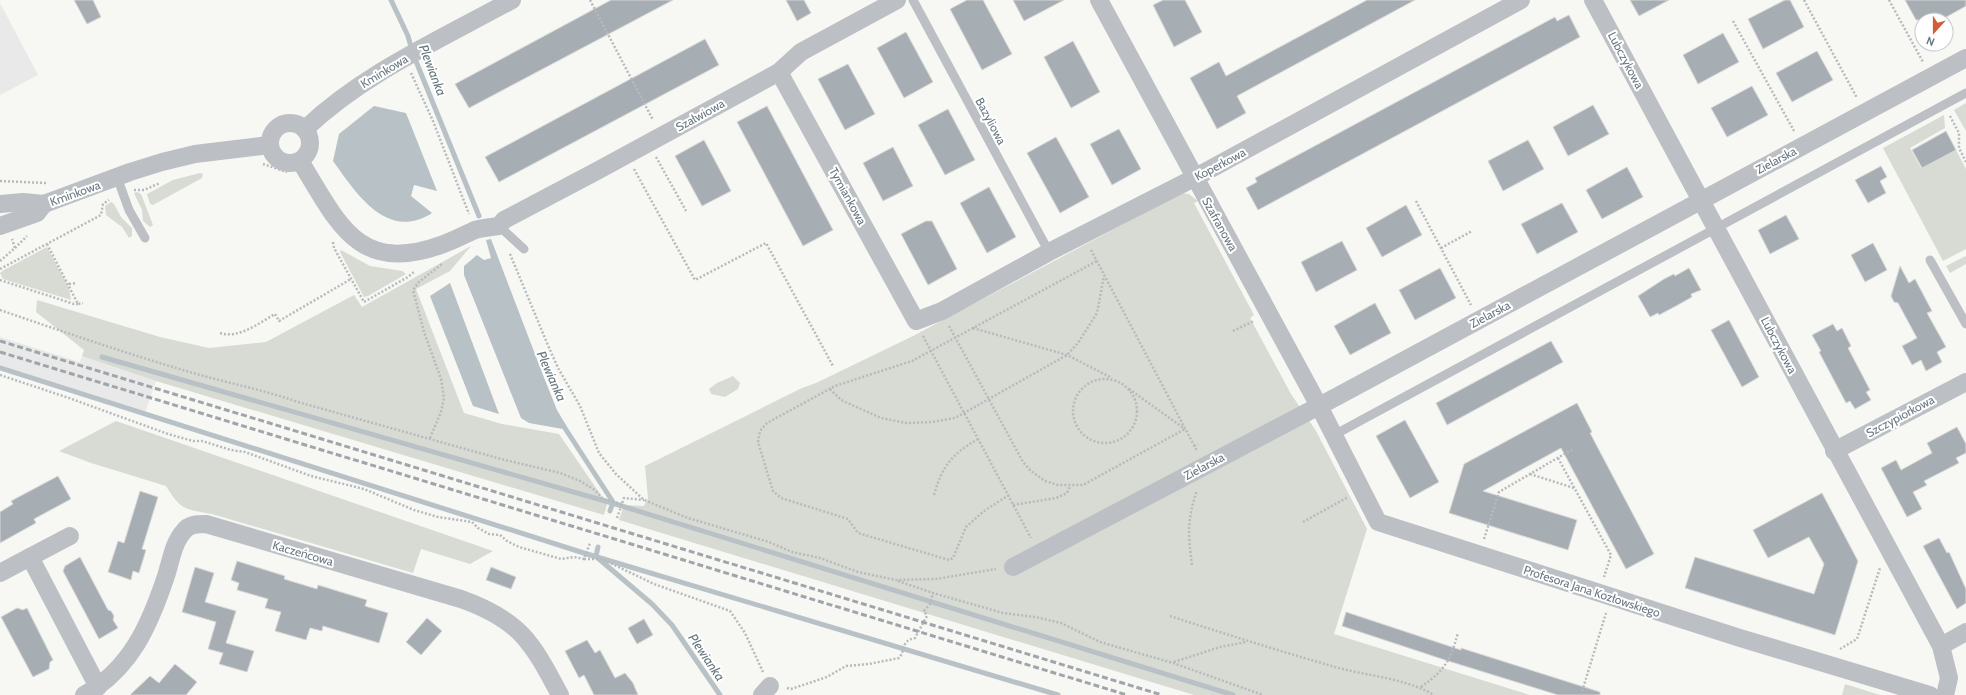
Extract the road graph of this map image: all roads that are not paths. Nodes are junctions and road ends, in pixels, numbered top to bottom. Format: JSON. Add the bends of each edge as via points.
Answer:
{"nodes":[{"id":1,"x":512,"y":0,"type":"edge"},
{"id":2,"x":897,"y":0,"type":"edge"},
{"id":3,"x":913,"y":0,"type":"edge"},
{"id":4,"x":1099,"y":0,"type":"edge"},
{"id":5,"x":1521,"y":0,"type":"edge"},
{"id":6,"x":1593,"y":0,"type":"edge"},
{"id":7,"x":1966,"y":58,"type":"edge"},
{"id":8,"x":779,"y":72,"type":"junction"},
{"id":9,"x":1966,"y":93,"type":"edge"},
{"id":10,"x":305,"y":130,"type":"junction"},
{"id":11,"x":269,"y":145,"type":"junction"},
{"id":12,"x":296,"y":167,"type":"junction"},
{"id":13,"x":117,"y":177,"type":"junction"},
{"id":14,"x":1194,"y":178,"type":"junction"},
{"id":15,"x":1701,"y":200,"type":"junction"},
{"id":16,"x":0,"y":204,"type":"edge"},
{"id":17,"x":44,"y":204,"type":"junction"},
{"id":18,"x":0,"y":226,"type":"edge"},
{"id":19,"x":499,"y":226,"type":"junction"},
{"id":20,"x":1717,"y":227,"type":"junction"},
{"id":21,"x":145,"y":238,"type":"dead end"},
{"id":22,"x":524,"y":249,"type":"dead end"},
{"id":23,"x":1048,"y":252,"type":"junction"},
{"id":24,"x":1930,"y":260,"type":"dead end"},
{"id":25,"x":916,"y":321,"type":"joint"},
{"id":26,"x":1966,"y":324,"type":"edge"},
{"id":27,"x":1966,"y":382,"type":"edge"},
{"id":28,"x":1319,"y":406,"type":"junction"},
{"id":29,"x":1334,"y":435,"type":"junction"},
{"id":30,"x":1834,"y":450,"type":"junction"},
{"id":31,"x":70,"y":536,"type":"dead end"},
{"id":32,"x":30,"y":557,"type":"junction"},
{"id":33,"x":1013,"y":567,"type":"road end"},
{"id":34,"x":0,"y":573,"type":"edge"},
{"id":35,"x":1966,"y":632,"type":"edge"},
{"id":36,"x":1941,"y":646,"type":"junction"},
{"id":37,"x":91,"y":691,"type":"edge"},
{"id":38,"x":560,"y":695,"type":"edge"},
{"id":39,"x":1930,"y":695,"type":"edge"},
{"id":40,"x":1945,"y":695,"type":"edge"}],
"edges":[{"from":1,"to":10,"type":"street","name":"Kminkowa","via":[[382,71],[334,103]]},
{"from":2,"to":8,"type":"street","name":"Szałwiowa","via":[[801,52]]},
{"from":3,"to":23,"type":"lane","name":"Bazyliowa"},
{"from":4,"to":14,"type":"street","name":"Szafranowa"},
{"from":5,"to":14,"type":"street","name":"Koperkowa"},
{"from":6,"to":15,"type":"street","name":"Lubczykowa"},
{"from":7,"to":15,"type":"street","name":"Zielarska"},
{"from":8,"to":19,"type":"street","name":"Szałwiowa","via":[[504,220]]},
{"from":8,"to":25,"type":"street","name":"Tymiankowa"},
{"from":9,"to":20,"type":"lane"},
{"from":10,"to":11,"type":"street","via":[[296,124],[284,123],[275,129]]},
{"from":10,"to":12,"type":"street","via":[[310,143],[309,150]]},
{"from":11,"to":12,"type":"street","via":[[280,161]]},
{"from":11,"to":13,"type":"street","name":"Kminkowa","via":[[195,154]]},
{"from":12,"to":19,"type":"street","via":[[348,233],[370,249],[382,253],[412,254],[477,230]]},
{"from":13,"to":17,"type":"street","name":"Kminkowa"},
{"from":13,"to":21,"type":"lane"},
{"from":14,"to":23,"type":"street","name":"Koperkowa"},
{"from":14,"to":28,"type":"street","name":"Szafranowa"},
{"from":15,"to":20,"type":"street","name":"Lubczykowa"},
{"from":15,"to":28,"type":"street","name":"Zielarska"},
{"from":16,"to":17,"type":"street"},
{"from":17,"to":18,"type":"street","via":[[37,213]]},
{"from":19,"to":22,"type":"lane"},
{"from":20,"to":29,"type":"lane"},
{"from":20,"to":30,"type":"street","name":"Lubczykowa"},
{"from":23,"to":25,"type":"street","name":"Koperkowa","via":[[942,311]]},
{"from":24,"to":26,"type":"lane"},
{"from":27,"to":30,"type":"street","name":"Szczypiorkowa"},
{"from":28,"to":29,"type":"street","name":"Profesora Jana Kozłowskiego"},
{"from":28,"to":33,"type":"street","name":"Zielarska"},
{"from":29,"to":39,"type":"street","name":"Profesora Jana Kozłowskiego","via":[[1378,522]]},
{"from":30,"to":36,"type":"street","name":"Lubczykowa"},
{"from":31,"to":32,"type":"street"},
{"from":32,"to":34,"type":"street"},
{"from":32,"to":37,"type":"street","name":"Kaczeńcowa"},
{"from":35,"to":36,"type":"street"},
{"from":36,"to":40,"type":"street","name":"Lubczykowa","via":[[1949,678]]},
{"from":37,"to":38,"type":"street","name":"Kaczeńcowa","via":[[122,665],[145,632],[184,529],[195,524],[206,524],[485,608],[516,628],[530,644]]}]}
